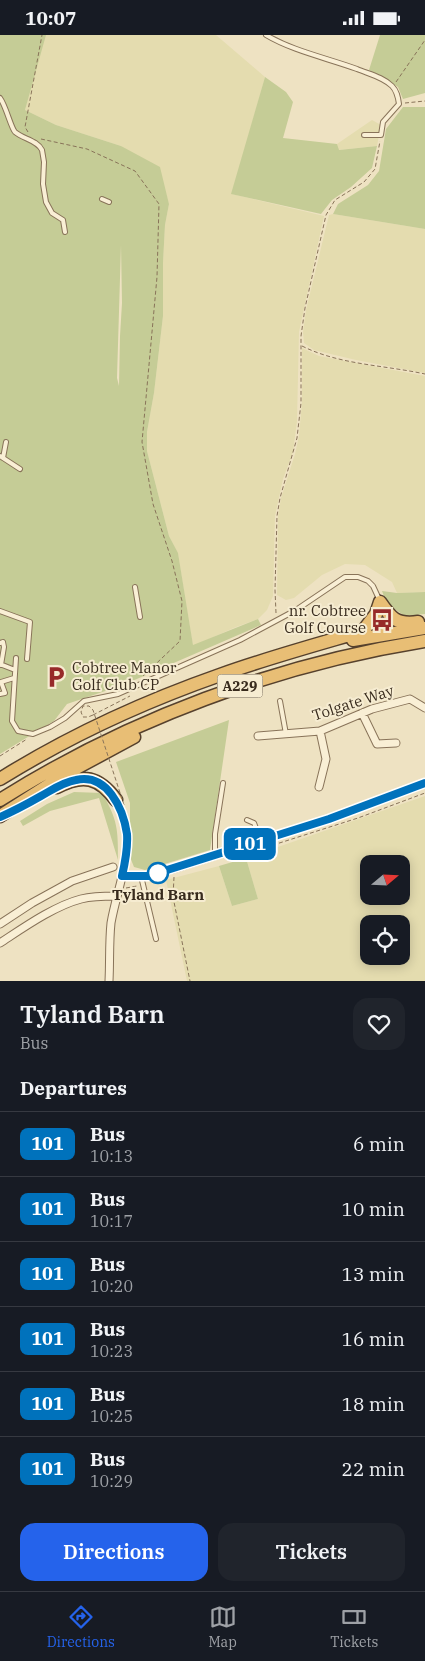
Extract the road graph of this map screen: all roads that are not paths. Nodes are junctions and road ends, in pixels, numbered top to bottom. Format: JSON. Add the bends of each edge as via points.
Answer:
{"nodes":[{"id":1,"x":266,"y":35,"type":"edge"},
{"id":2,"x":0,"y":98,"type":"edge"},
{"id":3,"x":364,"y":135,"type":"dead end"},
{"id":4,"x":102,"y":199,"type":"dead end"},
{"id":5,"x":109,"y":202,"type":"dead end"},
{"id":6,"x":65,"y":232,"type":"dead end"},
{"id":7,"x":6,"y":442,"type":"dead end"},
{"id":8,"x":1,"y":457,"type":"edge"},
{"id":9,"x":20,"y":469,"type":"dead end"},
{"id":10,"x":135,"y":587,"type":"dead end"},
{"id":11,"x":380,"y":602,"type":"junction"},
{"id":12,"x":0,"y":611,"type":"edge"},
{"id":13,"x":140,"y":617,"type":"dead end"},
{"id":14,"x":425,"y":621,"type":"edge"},
{"id":15,"x":425,"y":628,"type":"edge"},
{"id":16,"x":2,"y":641,"type":"edge"},
{"id":17,"x":425,"y":641,"type":"edge"},
{"id":18,"x":299,"y":651,"type":"junction"},
{"id":19,"x":16,"y":658,"type":"dead end"},
{"id":20,"x":27,"y":659,"type":"dead end"},
{"id":21,"x":0,"y":664,"type":"edge"},
{"id":22,"x":15,"y":670,"type":"junction"},
{"id":23,"x":14,"y":678,"type":"junction"},
{"id":24,"x":0,"y":694,"type":"edge"},
{"id":25,"x":200,"y":701,"type":"junction"},
{"id":26,"x":280,"y":701,"type":"dead end"},
{"id":27,"x":425,"y":707,"type":"edge"},
{"id":28,"x":362,"y":713,"type":"junction"},
{"id":29,"x":320,"y":731,"type":"junction"},
{"id":30,"x":286,"y":734,"type":"junction"},
{"id":31,"x":258,"y":736,"type":"dead end"},
{"id":32,"x":396,"y":743,"type":"dead end"},
{"id":33,"x":0,"y":777,"type":"edge"},
{"id":34,"x":223,"y":783,"type":"dead end"},
{"id":35,"x":425,"y":783,"type":"edge"},
{"id":36,"x":318,"y":787,"type":"dead end"},
{"id":37,"x":0,"y":800,"type":"edge"},
{"id":38,"x":120,"y":802,"type":"joint"},
{"id":39,"x":0,"y":817,"type":"edge"},
{"id":40,"x":247,"y":821,"type":"dead end"},
{"id":41,"x":262,"y":841,"type":"junction"},
{"id":42,"x":216,"y":855,"type":"junction"},
{"id":43,"x":114,"y":867,"type":"dead end"},
{"id":44,"x":122,"y":876,"type":"junction"},
{"id":45,"x":141,"y":876,"type":"junction"},
{"id":46,"x":116,"y":896,"type":"junction"},
{"id":47,"x":0,"y":925,"type":"edge"},
{"id":48,"x":156,"y":939,"type":"dead end"},
{"id":49,"x":0,"y":943,"type":"edge"},
{"id":50,"x":109,"y":981,"type":"edge"}],
"edges":[{"from":1,"to":3,"type":"lane","via":[[283,45],[379,77],[393,86],[399,103],[383,122],[381,135]]},
{"from":2,"to":6,"type":"lane","via":[[15,131],[42,150],[42,184],[46,202],[52,213],[64,220]]},
{"from":4,"to":5,"type":"lane"},
{"from":7,"to":8,"type":"lane"},
{"from":8,"to":9,"type":"lane"},
{"from":10,"to":13,"type":"lane"},
{"from":11,"to":14,"type":"highway","via":[[392,619],[405,623]]},
{"from":11,"to":18,"type":"highway","via":[[376,614],[363,631]]},
{"from":11,"to":23,"type":"lane","via":[[368,581],[351,576],[240,640],[109,697],[84,701],[65,718],[33,735],[18,731],[12,721]]},
{"from":12,"to":20,"type":"lane","via":[[30,622]]},
{"from":15,"to":18,"type":"highway","number":"A229"},
{"from":16,"to":21,"type":"lane","via":[[4,647]]},
{"from":17,"to":25,"type":"highway","number":"A229","via":[[322,662]]},
{"from":18,"to":33,"type":"highway","number":"A229","via":[[220,675],[134,709],[64,741]]},
{"from":19,"to":22,"type":"lane"},
{"from":21,"to":22,"type":"lane"},
{"from":22,"to":23,"type":"lane"},
{"from":23,"to":24,"type":"lane","via":[[1,682],[5,693]]},
{"from":25,"to":37,"type":"highway","number":"A229","via":[[100,744]]},
{"from":25,"to":39,"type":"highway","via":[[69,772]]},
{"from":26,"to":30,"type":"lane"},
{"from":27,"to":28,"type":"street","name":"Tolgate Way","via":[[410,699]]},
{"from":28,"to":29,"type":"street","name":"Tolgate Way"},
{"from":28,"to":32,"type":"street","via":[[378,744]]},
{"from":29,"to":30,"type":"street","name":"Tolgate Way"},
{"from":29,"to":36,"type":"street","via":[[326,759]]},
{"from":30,"to":31,"type":"street","name":"Tolgate Way"},
{"from":34,"to":42,"type":"lane","via":[[215,834]]},
{"from":35,"to":41,"type":"street"},
{"from":38,"to":39,"type":"highway","via":[[95,780],[76,779]]},
{"from":38,"to":44,"type":"street","via":[[127,835]]},
{"from":40,"to":41,"type":"lane","via":[[254,823]]},
{"from":41,"to":42,"type":"street"},
{"from":42,"to":45,"type":"street"},
{"from":43,"to":47,"type":"street","via":[[72,881]]},
{"from":44,"to":45,"type":"street"},
{"from":44,"to":46,"type":"street"},
{"from":45,"to":48,"type":"lane"},
{"from":46,"to":49,"type":"street","via":[[92,897],[68,904]]},
{"from":46,"to":50,"type":"street","via":[[111,925]]}]}
